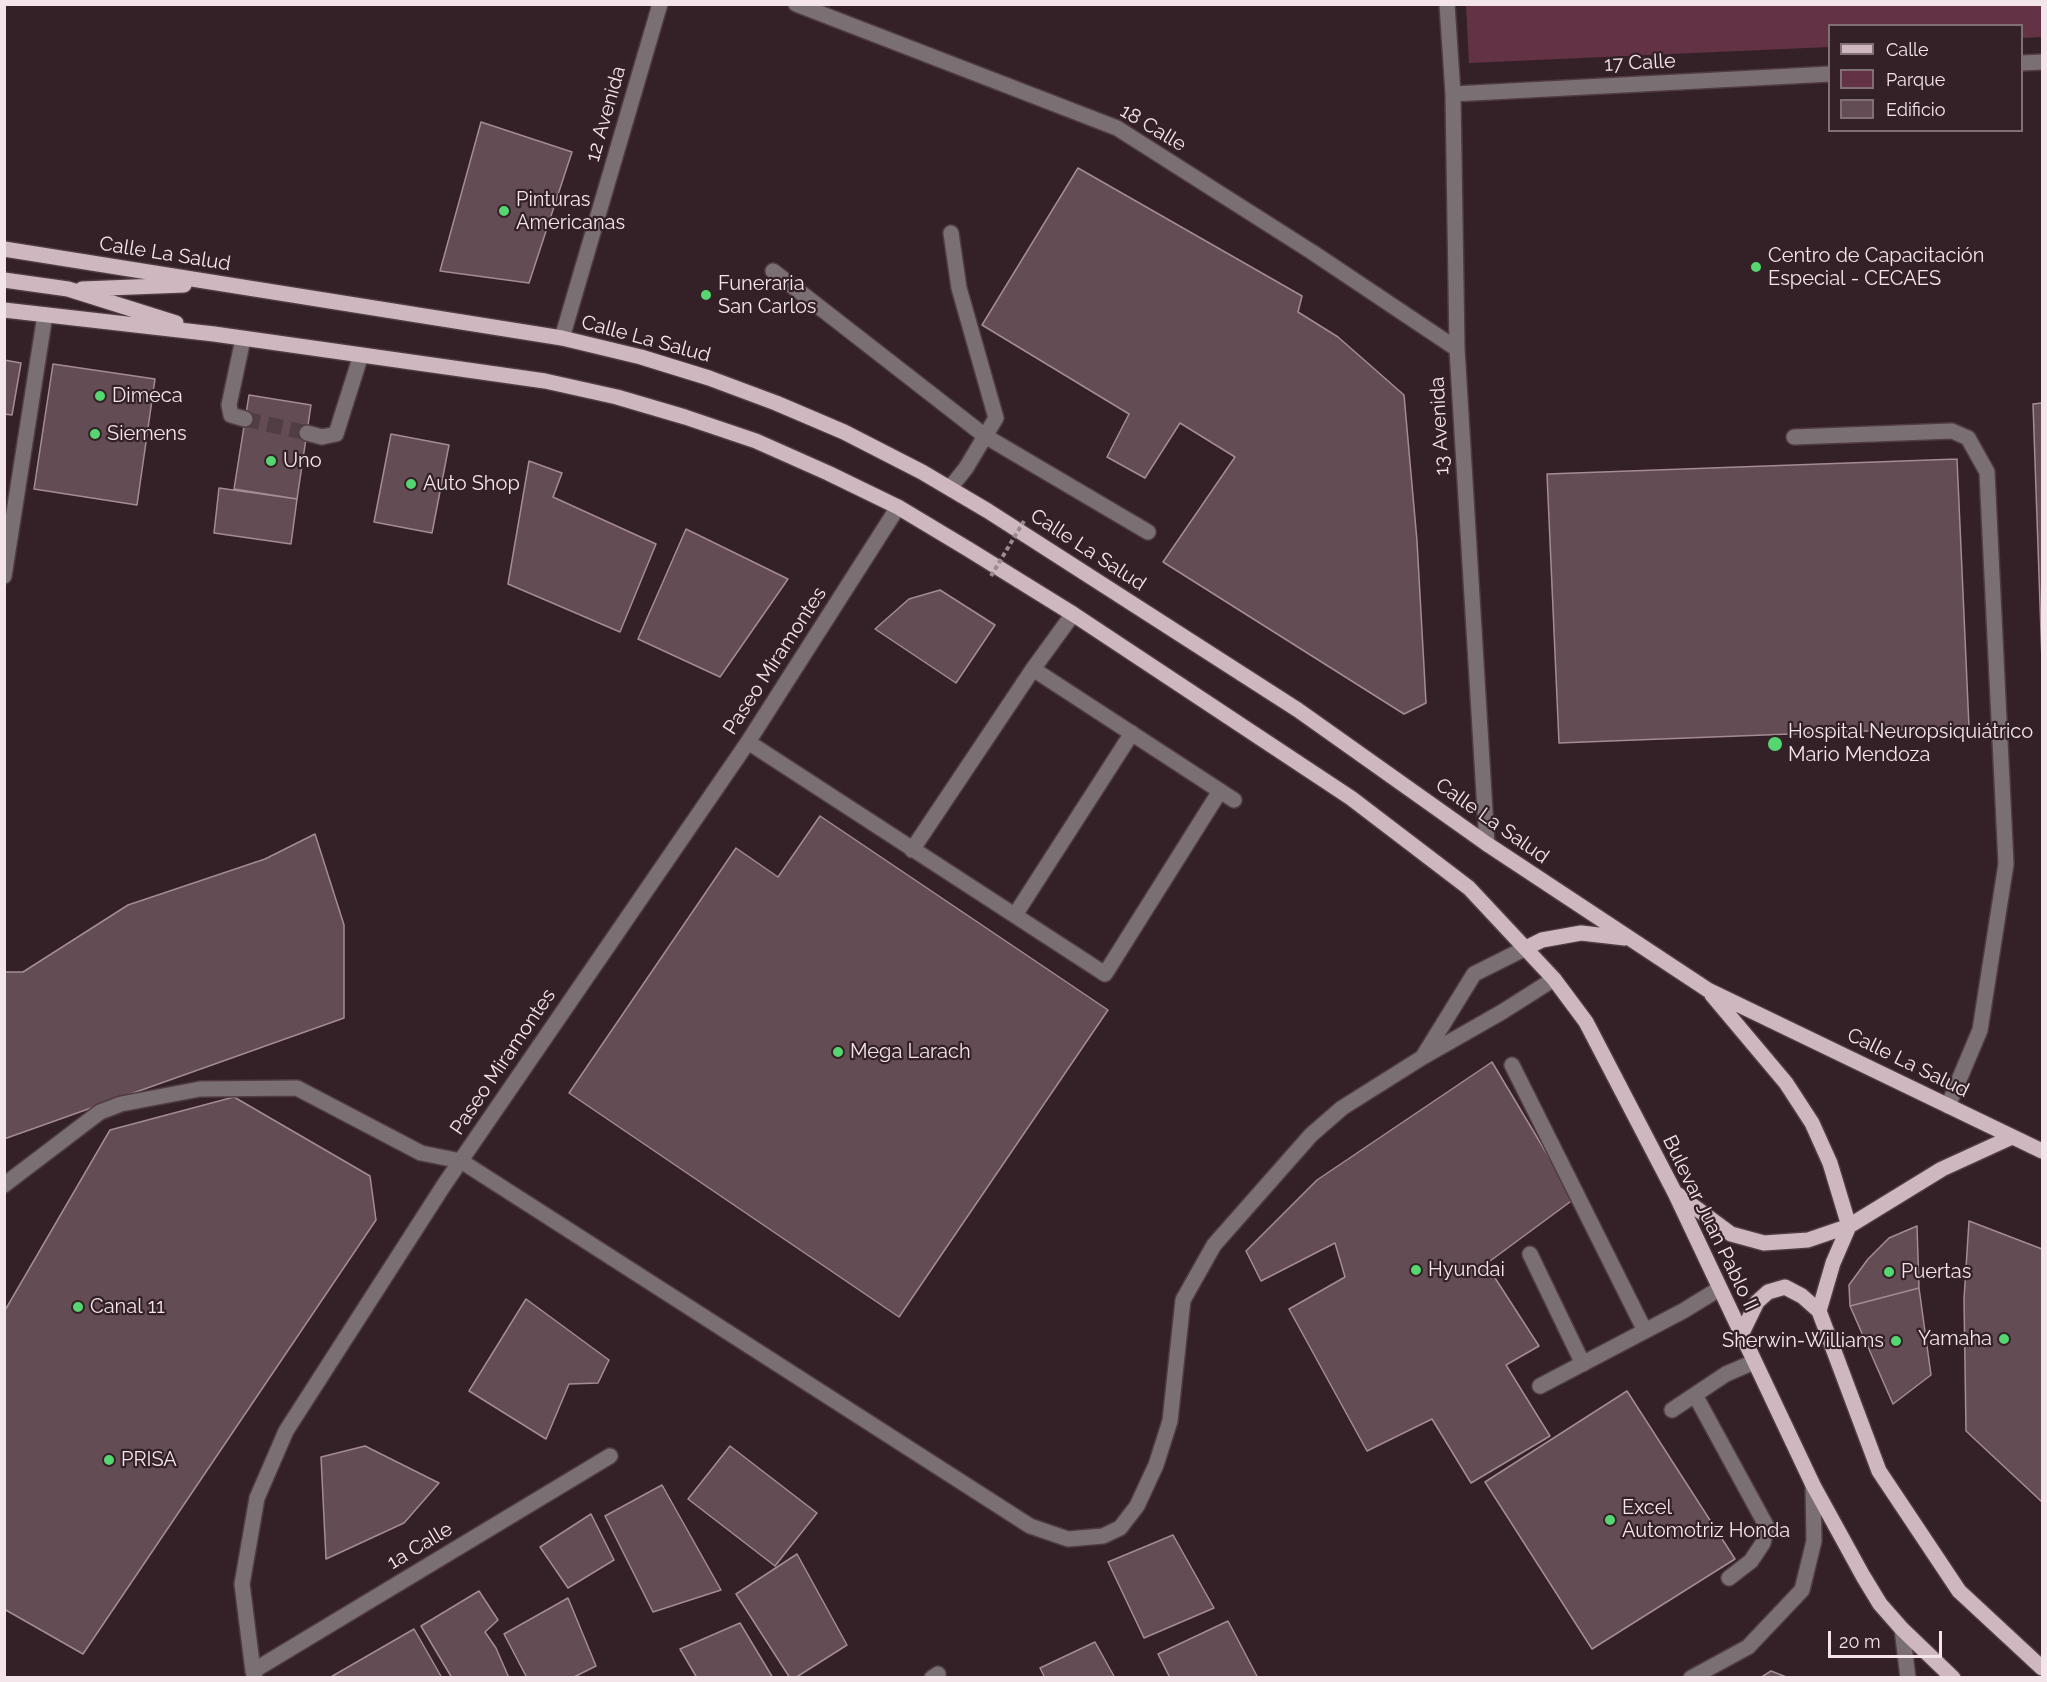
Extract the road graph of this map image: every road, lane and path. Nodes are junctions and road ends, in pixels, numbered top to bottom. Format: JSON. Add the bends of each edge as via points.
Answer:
{"nodes":[{"id":1,"x":660,"y":4,"type":"edge"},
{"id":2,"x":796,"y":4,"type":"edge"},
{"id":3,"x":1447,"y":4,"type":"edge"},
{"id":4,"x":2043,"y":62,"type":"edge"},
{"id":5,"x":2023,"y":63,"type":"edge"},
{"id":6,"x":1828,"y":74,"type":"edge"},
{"id":7,"x":1453,"y":94,"type":"junction"},
{"id":8,"x":951,"y":233,"type":"dead end"},
{"id":9,"x":4,"y":249,"type":"edge"},
{"id":10,"x":773,"y":271,"type":"dead end"},
{"id":11,"x":4,"y":280,"type":"edge"},
{"id":12,"x":217,"y":284,"type":"junction"},
{"id":13,"x":68,"y":289,"type":"junction"},
{"id":14,"x":4,"y":310,"type":"edge"},
{"id":15,"x":45,"y":315,"type":"junction"},
{"id":16,"x":214,"y":334,"type":"junction"},
{"id":17,"x":562,"y":338,"type":"junction"},
{"id":18,"x":243,"y":339,"type":"junction"},
{"id":19,"x":1456,"y":349,"type":"junction"},
{"id":20,"x":361,"y":355,"type":"junction"},
{"id":21,"x":245,"y":419,"type":"tunnel mouth"},
{"id":22,"x":307,"y":433,"type":"tunnel mouth"},
{"id":23,"x":985,"y":436,"type":"junction"},
{"id":24,"x":1794,"y":437,"type":"dead end"},
{"id":25,"x":950,"y":488,"type":"junction"},
{"id":26,"x":898,"y":507,"type":"junction"},
{"id":27,"x":1024,"y":521,"type":"dead end"},
{"id":28,"x":1148,"y":532,"type":"dead end"},
{"id":29,"x":4,"y":576,"type":"edge"},
{"id":30,"x":991,"y":576,"type":"dead end"},
{"id":31,"x":1073,"y":614,"type":"junction"},
{"id":32,"x":1034,"y":669,"type":"junction"},
{"id":33,"x":1132,"y":733,"type":"junction"},
{"id":34,"x":748,"y":742,"type":"junction"},
{"id":35,"x":1220,"y":791,"type":"junction"},
{"id":36,"x":1234,"y":800,"type":"dead end"},
{"id":37,"x":1487,"y":844,"type":"junction"},
{"id":38,"x":912,"y":850,"type":"junction"},
{"id":39,"x":1015,"y":915,"type":"junction"},
{"id":40,"x":1631,"y":939,"type":"junction"},
{"id":41,"x":1526,"y":948,"type":"junction"},
{"id":42,"x":1554,"y":979,"type":"junction"},
{"id":43,"x":1708,"y":990,"type":"junction"},
{"id":44,"x":1423,"y":1057,"type":"junction"},
{"id":45,"x":1512,"y":1065,"type":"dead end"},
{"id":46,"x":1948,"y":1106,"type":"junction"},
{"id":47,"x":2012,"y":1137,"type":"junction"},
{"id":48,"x":2043,"y":1151,"type":"edge"},
{"id":49,"x":460,"y":1161,"type":"junction"},
{"id":50,"x":4,"y":1185,"type":"edge"},
{"id":51,"x":1675,"y":1192,"type":"junction"},
{"id":52,"x":1849,"y":1226,"type":"junction"},
{"id":53,"x":1530,"y":1254,"type":"dead end"},
{"id":54,"x":1719,"y":1289,"type":"junction"},
{"id":55,"x":1819,"y":1311,"type":"junction"},
{"id":56,"x":1645,"y":1331,"type":"junction"},
{"id":57,"x":1741,"y":1335,"type":"junction"},
{"id":58,"x":1754,"y":1362,"type":"junction"},
{"id":59,"x":1583,"y":1364,"type":"junction"},
{"id":60,"x":1540,"y":1386,"type":"dead end"},
{"id":61,"x":1695,"y":1395,"type":"junction"},
{"id":62,"x":1672,"y":1410,"type":"dead end"},
{"id":63,"x":610,"y":1456,"type":"dead end"},
{"id":64,"x":1813,"y":1485,"type":"junction"},
{"id":65,"x":1729,"y":1578,"type":"dead end"},
{"id":66,"x":1902,"y":1629,"type":"junction"},
{"id":67,"x":2043,"y":1668,"type":"edge"},
{"id":68,"x":254,"y":1674,"type":"edge"},
{"id":69,"x":1691,"y":1677,"type":"edge"},
{"id":70,"x":1908,"y":1677,"type":"edge"},
{"id":71,"x":1953,"y":1677,"type":"edge"}],
"edges":[{"from":1,"to":17,"type":"street","name":"12 Avenida"},
{"from":2,"to":19,"type":"street","name":"18 Calle","via":[[1117,128]]},
{"from":3,"to":7,"type":"street","name":"13 Avenida"},
{"from":4,"to":5,"type":"street"},
{"from":6,"to":7,"type":"street","name":"17 Calle"},
{"from":7,"to":19,"type":"street","name":"13 Avenida"},
{"from":8,"to":23,"type":"street","via":[[959,288],[996,418]]},
{"from":9,"to":12,"type":"main road","name":"Calle La Salud"},
{"from":10,"to":23,"type":"street"},
{"from":11,"to":13,"type":"main road"},
{"from":12,"to":13,"type":"main road"},
{"from":12,"to":17,"type":"main road","name":"Calle La Salud"},
{"from":13,"to":16,"type":"main road"},
{"from":14,"to":15,"type":"main road"},
{"from":15,"to":16,"type":"main road"},
{"from":15,"to":29,"type":"street"},
{"from":16,"to":18,"type":"main road"},
{"from":17,"to":25,"type":"main road","name":"Calle La Salud","via":[[641,357],[776,403],[844,432]]},
{"from":18,"to":20,"type":"main road"},
{"from":18,"to":21,"type":"street","via":[[229,405],[231,415]]},
{"from":19,"to":37,"type":"street","name":"13 Avenida"},
{"from":20,"to":22,"type":"street","via":[[336,435]]},
{"from":20,"to":26,"type":"main road","via":[[545,381],[617,397],[756,441]]},
{"from":23,"to":25,"type":"street"},
{"from":23,"to":28,"type":"street"},
{"from":24,"to":46,"type":"street","via":[[1952,431],[1968,438],[1987,472],[2006,864],[1980,1030]]},
{"from":25,"to":37,"type":"main road","name":"Calle La Salud","via":[[1298,710]]},
{"from":26,"to":31,"type":"main road"},
{"from":26,"to":34,"type":"street","name":"Paseo Miramontes"},
{"from":27,"to":30,"type":"path","bridge":true},
{"from":31,"to":32,"type":"street"},
{"from":31,"to":41,"type":"main road","name":"Bulevar Juan Pablo II","via":[[1350,798],[1469,888]]},
{"from":32,"to":33,"type":"street"},
{"from":32,"to":38,"type":"street"},
{"from":33,"to":35,"type":"street"},
{"from":33,"to":39,"type":"street"},
{"from":34,"to":38,"type":"street"},
{"from":34,"to":49,"type":"street","name":"Paseo Miramontes"},
{"from":35,"to":36,"type":"street"},
{"from":35,"to":39,"type":"street","via":[[1105,974]]},
{"from":37,"to":40,"type":"main road","name":"Calle La Salud"},
{"from":38,"to":39,"type":"street"},
{"from":40,"to":41,"type":"main road","via":[[1581,933],[1542,940]]},
{"from":40,"to":43,"type":"main road","name":"Calle La Salud"},
{"from":41,"to":42,"type":"main road","name":"Bulevar Juan Pablo II"},
{"from":41,"to":44,"type":"street","via":[[1474,974]]},
{"from":42,"to":44,"type":"street"},
{"from":42,"to":51,"type":"main road","name":"Bulevar Juan Pablo II","via":[[1586,1022]]},
{"from":43,"to":46,"type":"main road","name":"Calle La Salud"},
{"from":43,"to":52,"type":"main road","via":[[1786,1083],[1812,1123],[1830,1162]]},
{"from":44,"to":49,"type":"street","via":[[1342,1108],[1311,1135],[1214,1245],[1183,1300],[1170,1421],[1156,1465],[1137,1506],[1120,1528],[1103,1536],[1068,1539],[1030,1526]]},
{"from":45,"to":56,"type":"street"},
{"from":46,"to":47,"type":"main road","name":"Calle La Salud"},
{"from":47,"to":48,"type":"main road","name":"Calle La Salud"},
{"from":47,"to":52,"type":"main road","via":[[1942,1169]]},
{"from":49,"to":50,"type":"street","via":[[421,1153],[297,1088],[200,1089],[120,1104],[100,1112]]},
{"from":49,"to":68,"type":"street","name":"Paseo Miramontes","via":[[286,1431],[257,1498],[242,1584]]},
{"from":51,"to":52,"type":"main road","via":[[1731,1234],[1764,1243],[1808,1240]]},
{"from":51,"to":54,"type":"main road","name":"Bulevar Juan Pablo II"},
{"from":52,"to":55,"type":"main road"},
{"from":53,"to":59,"type":"street"},
{"from":54,"to":56,"type":"street"},
{"from":54,"to":57,"type":"main road","name":"Bulevar Juan Pablo II"},
{"from":55,"to":57,"type":"main road","via":[[1785,1287],[1768,1292],[1757,1302]]},
{"from":55,"to":67,"type":"main road","via":[[1879,1471],[1959,1591]]},
{"from":56,"to":59,"type":"street"},
{"from":57,"to":58,"type":"main road","name":"Bulevar Juan Pablo II"},
{"from":58,"to":61,"type":"street","via":[[1726,1374]]},
{"from":58,"to":64,"type":"main road","name":"Bulevar Juan Pablo II"},
{"from":59,"to":60,"type":"street"},
{"from":61,"to":62,"type":"street"},
{"from":61,"to":65,"type":"street","via":[[1767,1527],[1763,1543],[1751,1561]]},
{"from":63,"to":68,"type":"street","name":"1a Calle"},
{"from":64,"to":66,"type":"main road","name":"Bulevar Juan Pablo II","via":[[1880,1604]]},
{"from":64,"to":69,"type":"street","via":[[1814,1541],[1802,1590],[1748,1647]]},
{"from":66,"to":70,"type":"street"},
{"from":66,"to":71,"type":"main road","name":"Bulevar Juan Pablo II"}]}
